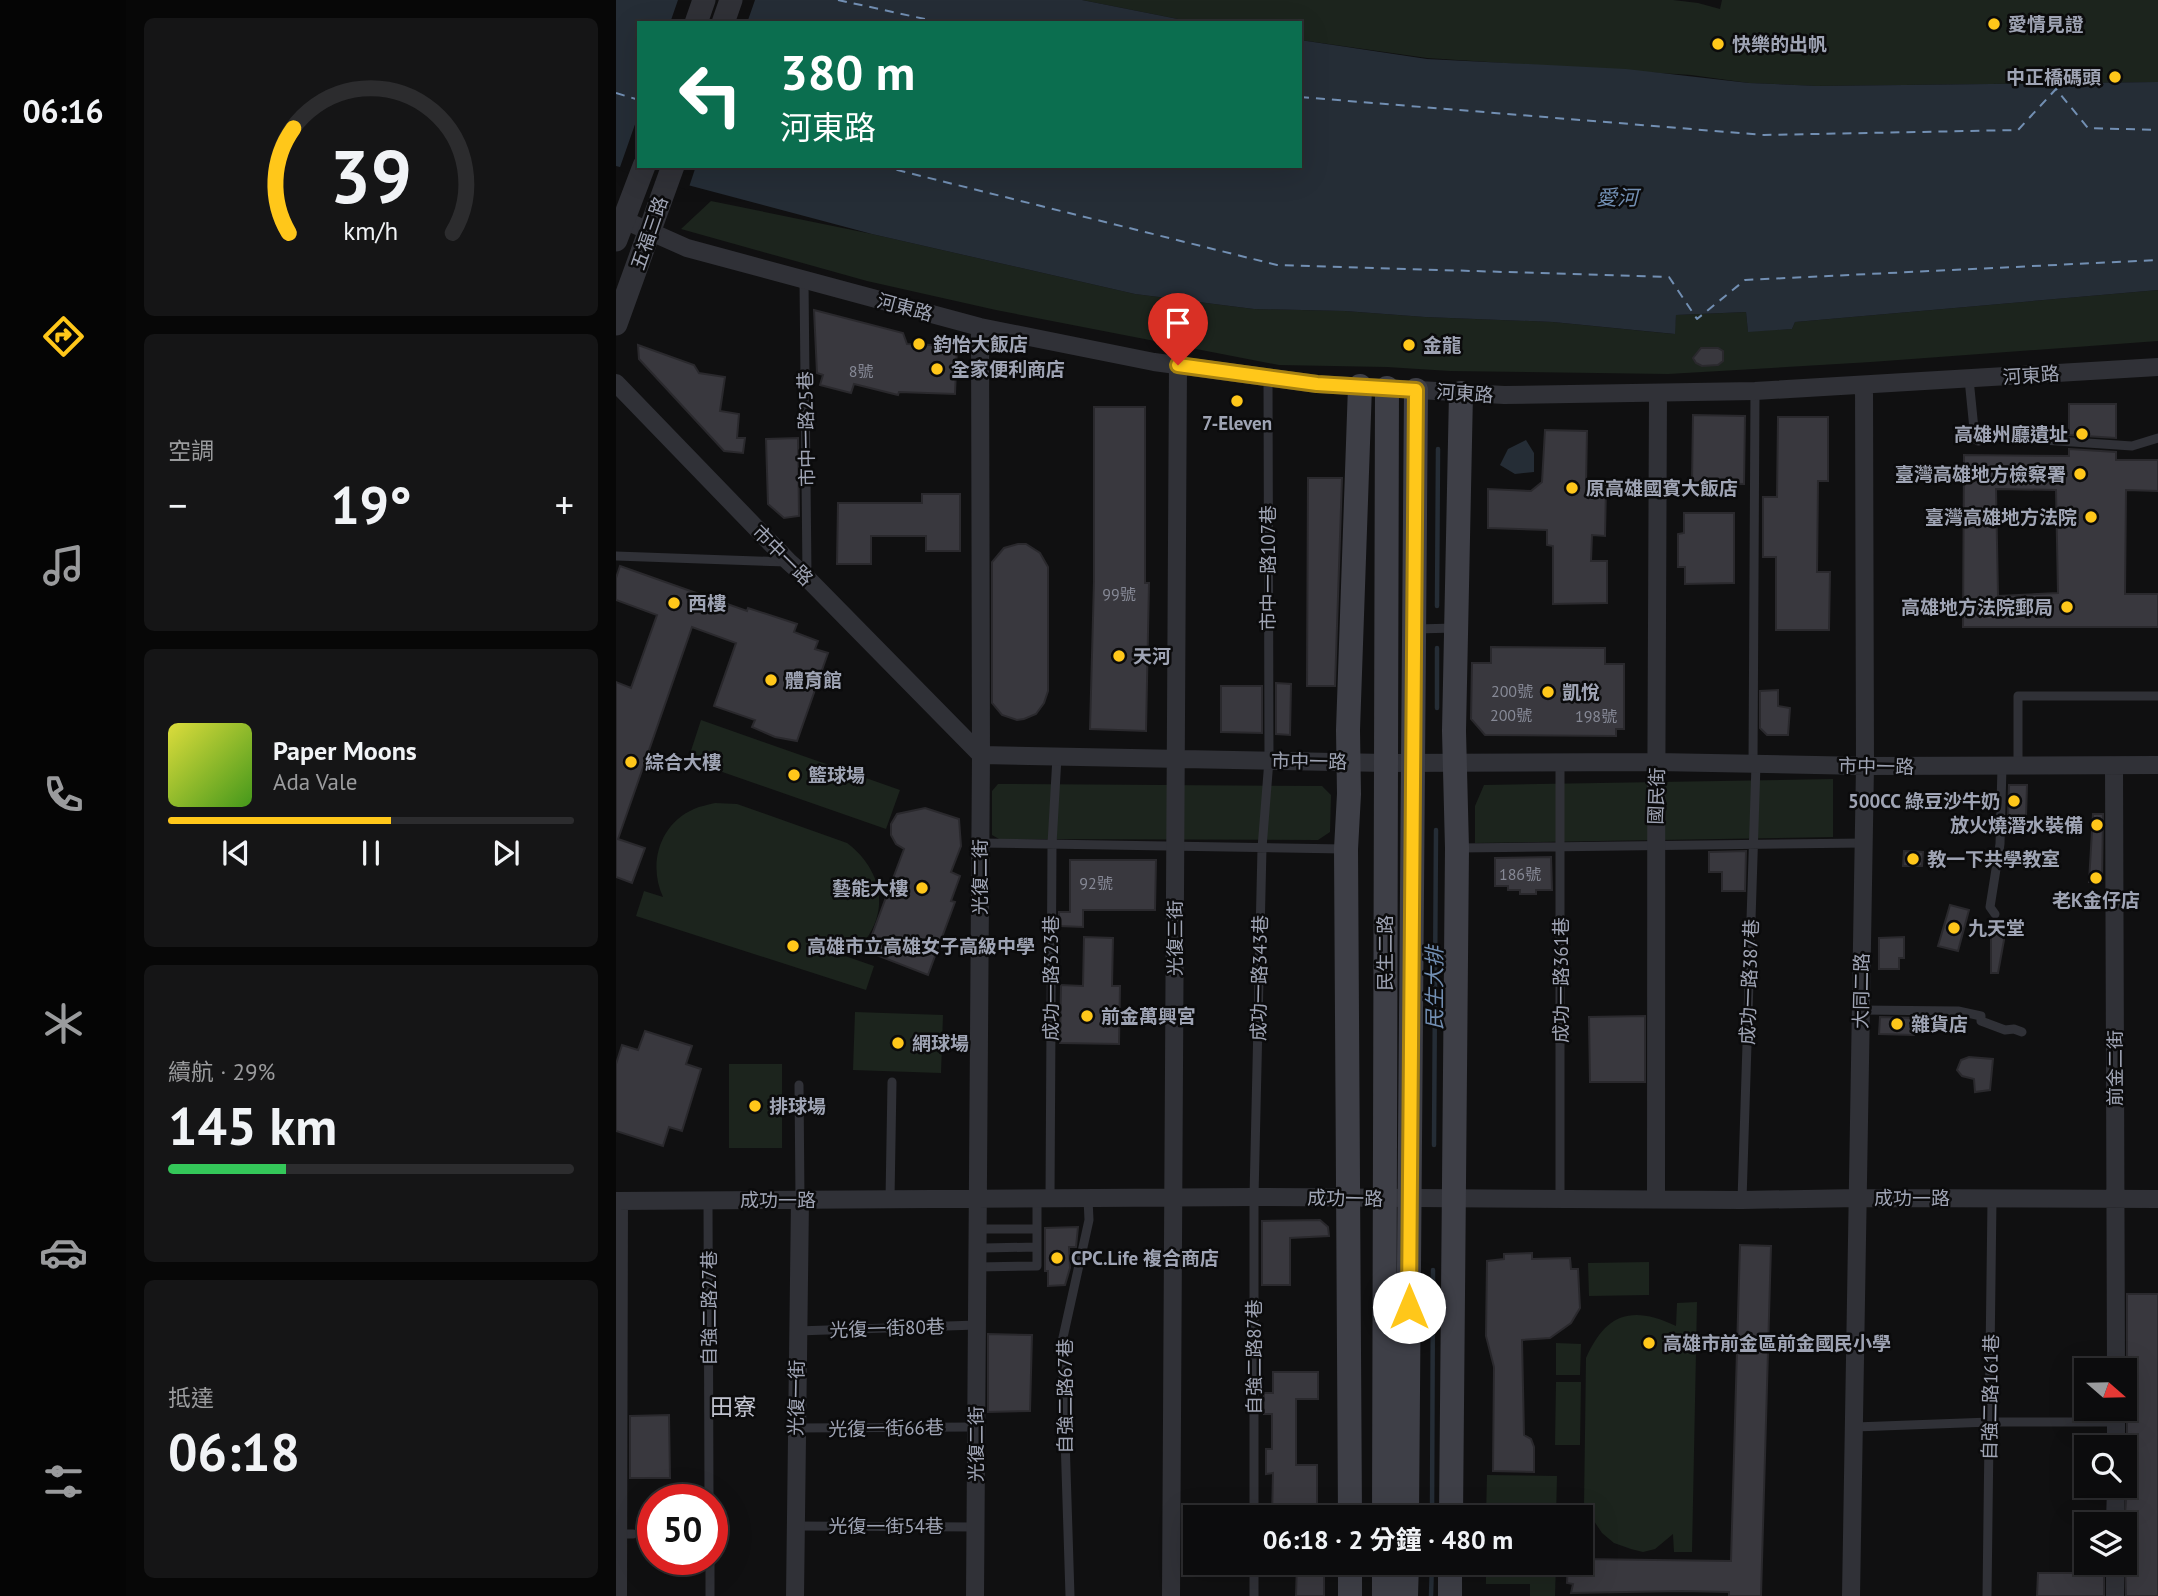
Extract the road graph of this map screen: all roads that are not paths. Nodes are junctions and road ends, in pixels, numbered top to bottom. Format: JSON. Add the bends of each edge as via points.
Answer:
{"nodes":[{"id":1,"x":704,"y":0,"type":"edge"},
{"id":2,"x":731,"y":0,"type":"edge"},
{"id":3,"x":697,"y":21,"type":"edge"},
{"id":4,"x":724,"y":21,"type":"edge"},
{"id":5,"x":642,"y":170,"type":"edge"},
{"id":6,"x":670,"y":174,"type":"edge"},
{"id":7,"x":618,"y":223,"type":"edge"},
{"id":8,"x":650,"y":231,"type":"junction"},
{"id":9,"x":804,"y":281,"type":"junction"},
{"id":10,"x":616,"y":324,"type":"edge"},
{"id":11,"x":980,"y":327,"type":"junction"},
{"id":12,"x":1178,"y":365,"type":"junction"},
{"id":13,"x":2158,"y":367,"type":"edge"},
{"id":14,"x":1268,"y":376,"type":"junction"},
{"id":15,"x":1969,"y":379,"type":"junction"},
{"id":16,"x":616,"y":383,"type":"edge"},
{"id":17,"x":1360,"y":386,"type":"junction"},
{"id":18,"x":1864,"y":386,"type":"junction"},
{"id":19,"x":1387,"y":388,"type":"junction"},
{"id":20,"x":1416,"y":390,"type":"junction"},
{"id":21,"x":1755,"y":391,"type":"junction"},
{"id":22,"x":1461,"y":393,"type":"junction"},
{"id":23,"x":1658,"y":393,"type":"junction"},
{"id":24,"x":2158,"y":438,"type":"edge"},
{"id":25,"x":616,"y":556,"type":"edge"},
{"id":26,"x":789,"y":562,"type":"junction"},
{"id":27,"x":807,"y":578,"type":"junction"},
{"id":28,"x":1455,"y":628,"type":"junction"},
{"id":29,"x":1415,"y":629,"type":"junction"},
{"id":30,"x":2158,"y":696,"type":"edge"},
{"id":31,"x":981,"y":755,"type":"junction"},
{"id":32,"x":1057,"y":757,"type":"junction"},
{"id":33,"x":1175,"y":759,"type":"junction"},
{"id":34,"x":1269,"y":760,"type":"junction"},
{"id":35,"x":1348,"y":762,"type":"junction"},
{"id":36,"x":1412,"y":762,"type":"junction"},
{"id":37,"x":1454,"y":762,"type":"junction"},
{"id":38,"x":1560,"y":762,"type":"junction"},
{"id":39,"x":1657,"y":762,"type":"junction"},
{"id":40,"x":1386,"y":763,"type":"junction"},
{"id":41,"x":1754,"y":764,"type":"junction"},
{"id":42,"x":2158,"y":765,"type":"edge"},
{"id":43,"x":1865,"y":766,"type":"junction"},
{"id":44,"x":2010,"y":766,"type":"junction"},
{"id":45,"x":2114,"y":766,"type":"junction"},
{"id":46,"x":981,"y":843,"type":"junction"},
{"id":47,"x":1754,"y":843,"type":"junction"},
{"id":48,"x":1864,"y":843,"type":"junction"},
{"id":49,"x":1052,"y":844,"type":"junction"},
{"id":50,"x":1654,"y":845,"type":"junction"},
{"id":51,"x":1175,"y":846,"type":"junction"},
{"id":52,"x":1562,"y":846,"type":"junction"},
{"id":53,"x":1262,"y":848,"type":"junction"},
{"id":54,"x":1457,"y":848,"type":"junction"},
{"id":55,"x":1346,"y":849,"type":"junction"},
{"id":56,"x":1994,"y":914,"type":"dead end"},
{"id":57,"x":1861,"y":1010,"type":"junction"},
{"id":58,"x":2022,"y":1032,"type":"dead end"},
{"id":59,"x":892,"y":1082,"type":"dead end"},
{"id":60,"x":799,"y":1086,"type":"dead end"},
{"id":61,"x":1254,"y":1196,"type":"junction"},
{"id":62,"x":978,"y":1198,"type":"junction"},
{"id":63,"x":1173,"y":1198,"type":"junction"},
{"id":64,"x":1560,"y":1198,"type":"junction"},
{"id":65,"x":1858,"y":1198,"type":"junction"},
{"id":66,"x":890,"y":1199,"type":"junction"},
{"id":67,"x":1043,"y":1199,"type":"junction"},
{"id":68,"x":1088,"y":1199,"type":"junction"},
{"id":69,"x":1349,"y":1199,"type":"junction"},
{"id":70,"x":1384,"y":1199,"type":"junction"},
{"id":71,"x":1410,"y":1199,"type":"junction"},
{"id":72,"x":1453,"y":1199,"type":"junction"},
{"id":73,"x":1656,"y":1199,"type":"junction"},
{"id":74,"x":1992,"y":1199,"type":"junction"},
{"id":75,"x":2116,"y":1199,"type":"junction"},
{"id":76,"x":2158,"y":1199,"type":"edge"},
{"id":77,"x":708,"y":1200,"type":"junction"},
{"id":78,"x":800,"y":1200,"type":"junction"},
{"id":79,"x":1742,"y":1200,"type":"junction"},
{"id":80,"x":617,"y":1201,"type":"edge"},
{"id":81,"x":981,"y":1227,"type":"junction"},
{"id":82,"x":1037,"y":1229,"type":"junction"},
{"id":83,"x":1037,"y":1247,"type":"junction"},
{"id":84,"x":985,"y":1248,"type":"junction"},
{"id":85,"x":981,"y":1267,"type":"junction"},
{"id":86,"x":977,"y":1325,"type":"junction"},
{"id":87,"x":797,"y":1331,"type":"junction"},
{"id":88,"x":2116,"y":1358,"type":"edge"},
{"id":89,"x":2074,"y":1417,"type":"edge"},
{"id":90,"x":1990,"y":1422,"type":"junction"},
{"id":91,"x":976,"y":1427,"type":"junction"},
{"id":92,"x":1855,"y":1427,"type":"junction"},
{"id":93,"x":796,"y":1429,"type":"junction"},
{"id":94,"x":709,"y":1484,"type":"edge"},
{"id":95,"x":1254,"y":1505,"type":"edge"},
{"id":96,"x":1350,"y":1505,"type":"edge"},
{"id":97,"x":1384,"y":1505,"type":"edge"},
{"id":98,"x":1407,"y":1505,"type":"edge"},
{"id":99,"x":1451,"y":1505,"type":"edge"},
{"id":100,"x":617,"y":1514,"type":"edge"},
{"id":101,"x":796,"y":1526,"type":"junction"},
{"id":102,"x":975,"y":1527,"type":"junction"},
{"id":103,"x":709,"y":1575,"type":"edge"},
{"id":104,"x":1254,"y":1575,"type":"edge"},
{"id":105,"x":1350,"y":1575,"type":"edge"},
{"id":106,"x":1384,"y":1575,"type":"edge"},
{"id":107,"x":1407,"y":1575,"type":"edge"},
{"id":108,"x":1450,"y":1575,"type":"edge"},
{"id":109,"x":2115,"y":1575,"type":"edge"},
{"id":110,"x":618,"y":1596,"type":"edge"},
{"id":111,"x":710,"y":1596,"type":"edge"},
{"id":112,"x":795,"y":1596,"type":"edge"},
{"id":113,"x":975,"y":1596,"type":"edge"},
{"id":114,"x":1070,"y":1596,"type":"edge"},
{"id":115,"x":1171,"y":1596,"type":"edge"},
{"id":116,"x":1254,"y":1596,"type":"edge"},
{"id":117,"x":1350,"y":1596,"type":"edge"},
{"id":118,"x":1384,"y":1596,"type":"edge"},
{"id":119,"x":1406,"y":1596,"type":"edge"},
{"id":120,"x":1450,"y":1596,"type":"edge"},
{"id":121,"x":1851,"y":1596,"type":"edge"},
{"id":122,"x":1987,"y":1596,"type":"edge"},
{"id":123,"x":2115,"y":1596,"type":"edge"}],
"edges":[{"from":1,"to":3,"type":"street"},
{"from":2,"to":4,"type":"street"},
{"from":5,"to":7,"type":"street","name":"五福三路"},
{"from":6,"to":8,"type":"street","name":"五福三路"},
{"from":7,"to":8,"type":"street","name":"河東路"},
{"from":8,"to":9,"type":"street","name":"河東路","via":[[687,248]]},
{"from":8,"to":10,"type":"street","name":"五福三路"},
{"from":9,"to":11,"type":"street","name":"河東路"},
{"from":9,"to":27,"type":"lane","name":"市中一路25巷"},
{"from":11,"to":12,"type":"street","name":"河東路"},
{"from":11,"to":31,"type":"street","name":"光復二街"},
{"from":12,"to":14,"type":"street","name":"河東路"},
{"from":12,"to":33,"type":"street","name":"光復三街"},
{"from":13,"to":15,"type":"street","name":"河東路"},
{"from":14,"to":17,"type":"street","name":"河東路"},
{"from":14,"to":34,"type":"lane","name":"市中一路107巷"},
{"from":15,"to":18,"type":"street","name":"河東路"},
{"from":15,"to":24,"type":"lane","via":[[1978,441],[2012,433],[2043,440],[2132,446]]},
{"from":16,"to":26,"type":"street","name":"市中一路"},
{"from":17,"to":19,"type":"street","name":"河東路"},
{"from":17,"to":35,"type":"main road"},
{"from":18,"to":21,"type":"street","name":"河東路"},
{"from":18,"to":43,"type":"street","name":"大同二路"},
{"from":19,"to":20,"type":"street","name":"河東路"},
{"from":19,"to":40,"type":"main road","name":"民生二路"},
{"from":20,"to":22,"type":"street","name":"河東路"},
{"from":20,"to":29,"type":"main road","name":"民生二路"},
{"from":21,"to":23,"type":"street","name":"河東路"},
{"from":21,"to":41,"type":"lane","name":"成功一路387巷"},
{"from":22,"to":23,"type":"street","name":"河東路"},
{"from":22,"to":28,"type":"main road"},
{"from":23,"to":39,"type":"street","name":"國民街"},
{"from":25,"to":26,"type":"lane"},
{"from":26,"to":27,"type":"street","name":"市中一路"},
{"from":27,"to":31,"type":"street","name":"市中一路"},
{"from":28,"to":29,"type":"lane"},
{"from":28,"to":37,"type":"main road"},
{"from":29,"to":36,"type":"main road","name":"民生二路"},
{"from":30,"to":44,"type":"lane","via":[[2018,696]]},
{"from":31,"to":32,"type":"street","name":"市中一路"},
{"from":31,"to":46,"type":"street","name":"光復二街"},
{"from":32,"to":33,"type":"street","name":"市中一路"},
{"from":32,"to":49,"type":"lane","name":"成功一路323巷"},
{"from":33,"to":34,"type":"street","name":"市中一路"},
{"from":33,"to":51,"type":"street","name":"光復三街"},
{"from":34,"to":35,"type":"street","name":"市中一路"},
{"from":34,"to":53,"type":"lane","name":"成功一路343巷"},
{"from":35,"to":40,"type":"street","name":"市中一路"},
{"from":35,"to":55,"type":"main road"},
{"from":36,"to":37,"type":"street","name":"市中一路"},
{"from":36,"to":40,"type":"street","name":"市中一路"},
{"from":36,"to":71,"type":"main road","name":"民生二路"},
{"from":37,"to":38,"type":"street","name":"市中一路"},
{"from":37,"to":54,"type":"main road"},
{"from":38,"to":39,"type":"street","name":"市中一路"},
{"from":38,"to":52,"type":"lane","name":"成功一路361巷"},
{"from":39,"to":41,"type":"street","name":"市中一路"},
{"from":39,"to":50,"type":"street","name":"國民街"},
{"from":40,"to":70,"type":"main road","name":"民生二路"},
{"from":41,"to":43,"type":"street","name":"市中一路"},
{"from":41,"to":47,"type":"lane","name":"成功一路387巷"},
{"from":42,"to":45,"type":"street","name":"市中一路"},
{"from":43,"to":44,"type":"street","name":"市中一路"},
{"from":43,"to":48,"type":"street","name":"大同二路"},
{"from":44,"to":45,"type":"street","name":"市中一路"},
{"from":44,"to":56,"type":"lane","via":[[1990,907]]},
{"from":45,"to":75,"type":"street","name":"前金二街"},
{"from":46,"to":49,"type":"lane"},
{"from":46,"to":62,"type":"street","name":"光復二街"},
{"from":47,"to":48,"type":"lane"},
{"from":47,"to":50,"type":"lane"},
{"from":47,"to":79,"type":"lane","name":"成功一路387巷"},
{"from":48,"to":57,"type":"street","name":"大同二路"},
{"from":49,"to":51,"type":"lane"},
{"from":49,"to":67,"type":"lane","name":"成功一路323巷"},
{"from":50,"to":52,"type":"lane"},
{"from":50,"to":73,"type":"street","name":"國民街"},
{"from":51,"to":53,"type":"lane"},
{"from":51,"to":63,"type":"street","name":"光復三街"},
{"from":52,"to":54,"type":"lane"},
{"from":52,"to":64,"type":"lane","name":"成功一路361巷"},
{"from":53,"to":55,"type":"lane"},
{"from":53,"to":61,"type":"lane","name":"成功一路343巷"},
{"from":54,"to":72,"type":"main road"},
{"from":55,"to":69,"type":"main road"},
{"from":57,"to":58,"type":"lane","via":[[1958,1012]]},
{"from":57,"to":65,"type":"street","name":"大同二路"},
{"from":59,"to":66,"type":"lane"},
{"from":60,"to":78,"type":"lane"},
{"from":61,"to":63,"type":"street","name":"成功一路"},
{"from":61,"to":69,"type":"street","name":"成功一路"},
{"from":61,"to":95,"type":"lane","name":"自強二路87巷"},
{"from":62,"to":66,"type":"street","name":"成功一路"},
{"from":62,"to":67,"type":"street","name":"成功一路"},
{"from":62,"to":81,"type":"street","name":"光復二街"},
{"from":63,"to":68,"type":"street","name":"成功一路"},
{"from":63,"to":115,"type":"street","name":"光復三街"},
{"from":64,"to":72,"type":"street","name":"成功一路"},
{"from":64,"to":73,"type":"street","name":"成功一路"},
{"from":65,"to":74,"type":"street","name":"成功一路"},
{"from":65,"to":79,"type":"street","name":"成功一路"},
{"from":65,"to":92,"type":"street","name":"大同二路"},
{"from":66,"to":78,"type":"street","name":"成功一路"},
{"from":67,"to":68,"type":"street","name":"成功一路"},
{"from":67,"to":82,"type":"lane","name":"成功一路323巷"},
{"from":68,"to":114,"type":"lane","name":"自強二路67巷","via":[[1088,1220],[1062,1342]]},
{"from":69,"to":70,"type":"street","name":"成功一路"},
{"from":69,"to":96,"type":"main road"},
{"from":70,"to":71,"type":"street","name":"成功一路"},
{"from":70,"to":97,"type":"main road","name":"民生二路"},
{"from":71,"to":72,"type":"street","name":"成功一路"},
{"from":71,"to":98,"type":"main road","name":"民生二路"},
{"from":72,"to":99,"type":"main road"},
{"from":73,"to":79,"type":"street","name":"成功一路"},
{"from":74,"to":75,"type":"street","name":"成功一路"},
{"from":74,"to":90,"type":"lane","name":"自強二路161巷"},
{"from":75,"to":76,"type":"street","name":"成功一路"},
{"from":75,"to":88,"type":"street","name":"前金二街"},
{"from":77,"to":78,"type":"street","name":"成功一路"},
{"from":77,"to":80,"type":"street","name":"成功一路"},
{"from":77,"to":94,"type":"lane","name":"自強二路27巷"},
{"from":78,"to":87,"type":"street","name":"光復一街"},
{"from":80,"to":100,"type":"street"},
{"from":81,"to":82,"type":"lane"},
{"from":81,"to":84,"type":"lane"},
{"from":81,"to":85,"type":"street","name":"光復二街"},
{"from":82,"to":83,"type":"lane","name":"成功一路323巷"},
{"from":83,"to":84,"type":"lane"},
{"from":83,"to":85,"type":"lane","via":[[1037,1266]]},
{"from":84,"to":85,"type":"lane"},
{"from":85,"to":86,"type":"street","name":"光復二街"},
{"from":86,"to":87,"type":"lane","name":"光復一街80巷"},
{"from":86,"to":91,"type":"street","name":"光復二街"},
{"from":87,"to":93,"type":"street","name":"光復一街"},
{"from":89,"to":90,"type":"lane"},
{"from":90,"to":92,"type":"lane"},
{"from":90,"to":122,"type":"lane","name":"自強二路161巷"},
{"from":91,"to":93,"type":"lane","name":"光復一街66巷"},
{"from":91,"to":102,"type":"street","name":"光復二街"},
{"from":92,"to":121,"type":"street","name":"大同二路"},
{"from":93,"to":101,"type":"street","name":"光復一街"},
{"from":100,"to":110,"type":"street","via":[[625,1534]]},
{"from":101,"to":102,"type":"lane","name":"光復一街54巷"},
{"from":101,"to":112,"type":"street","name":"光復一街"},
{"from":102,"to":113,"type":"street","name":"光復二街"},
{"from":103,"to":111,"type":"lane"},
{"from":104,"to":116,"type":"lane"},
{"from":105,"to":117,"type":"main road"},
{"from":106,"to":118,"type":"main road"},
{"from":107,"to":119,"type":"main road"},
{"from":108,"to":120,"type":"main road"},
{"from":109,"to":123,"type":"street"}]}
